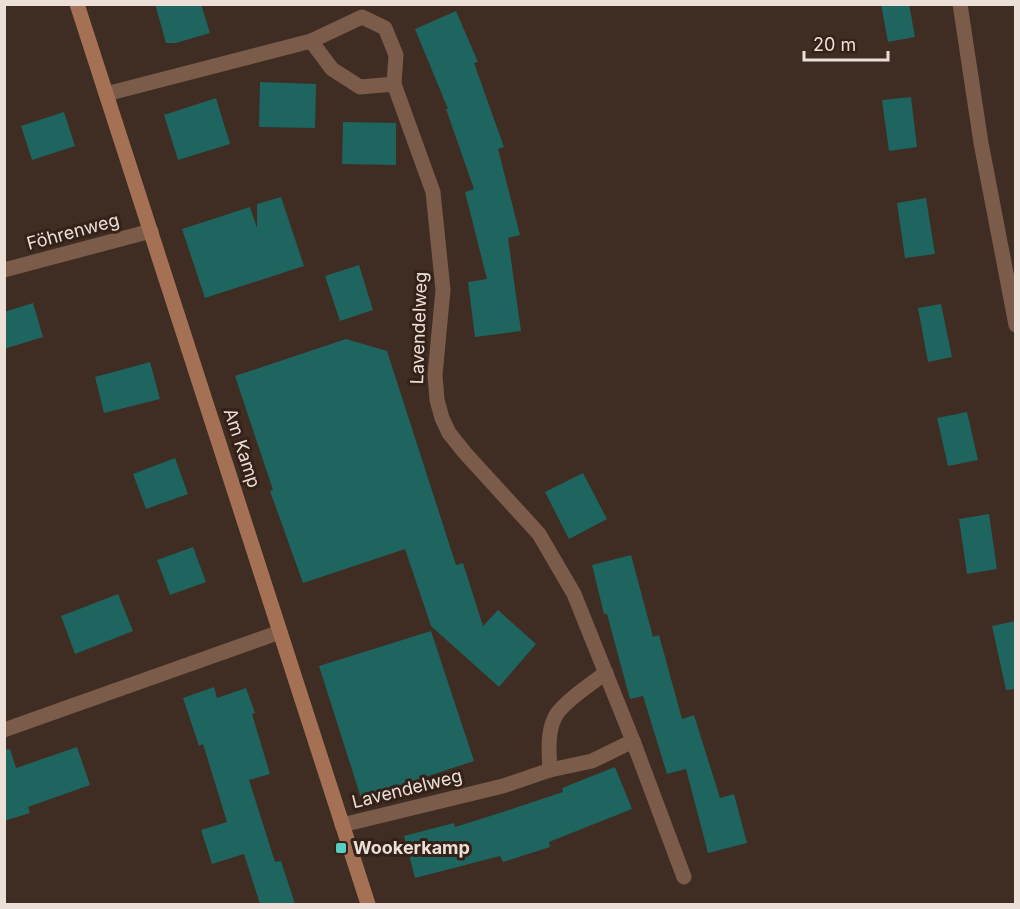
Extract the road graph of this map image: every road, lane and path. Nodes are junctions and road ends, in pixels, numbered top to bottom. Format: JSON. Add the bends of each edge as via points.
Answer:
{"nodes":[{"id":1,"x":77,"y":4,"type":"edge"},
{"id":2,"x":960,"y":4,"type":"edge"},
{"id":3,"x":363,"y":11,"type":"edge"},
{"id":4,"x":311,"y":41,"type":"junction"},
{"id":5,"x":394,"y":84,"type":"junction"},
{"id":6,"x":106,"y":94,"type":"junction"},
{"id":7,"x":151,"y":231,"type":"junction"},
{"id":8,"x":4,"y":270,"type":"edge"},
{"id":9,"x":1016,"y":325,"type":"edge"},
{"id":10,"x":280,"y":632,"type":"junction"},
{"id":11,"x":606,"y":673,"type":"junction"},
{"id":12,"x":4,"y":730,"type":"edge"},
{"id":13,"x":633,"y":741,"type":"junction"},
{"id":14,"x":550,"y":770,"type":"junction"},
{"id":15,"x":342,"y":825,"type":"junction"},
{"id":16,"x":684,"y":877,"type":"dead end"},
{"id":17,"x":368,"y":904,"type":"edge"}],
"edges":[{"from":1,"to":6,"type":"street","name":"Am Kamp"},
{"from":2,"to":9,"type":"street","via":[[981,143]]},
{"from":3,"to":4,"type":"street","name":"Lavendelweg"},
{"from":3,"to":5,"type":"street","name":"Lavendelweg","via":[[386,28],[396,55]]},
{"from":4,"to":5,"type":"street","via":[[332,69],[360,87]]},
{"from":4,"to":6,"type":"street","name":"Lavendelweg"},
{"from":5,"to":11,"type":"street","name":"Lavendelweg","via":[[433,192],[443,290],[435,375],[442,418],[465,453],[538,534],[574,594]]},
{"from":6,"to":7,"type":"street","name":"Am Kamp"},
{"from":7,"to":8,"type":"street","name":"Föhrenweg"},
{"from":7,"to":10,"type":"street","name":"Am Kamp"},
{"from":10,"to":12,"type":"street"},
{"from":10,"to":15,"type":"street","name":"Am Kamp"},
{"from":11,"to":13,"type":"street","name":"Lavendelweg"},
{"from":11,"to":14,"type":"street","via":[[555,716],[548,744]]},
{"from":13,"to":14,"type":"street","name":"Lavendelweg","via":[[592,760]]},
{"from":13,"to":16,"type":"street","name":"Lavendelweg"},
{"from":14,"to":15,"type":"street","name":"Lavendelweg","via":[[503,786]]},
{"from":15,"to":17,"type":"street","name":"Am Kamp"}]}
